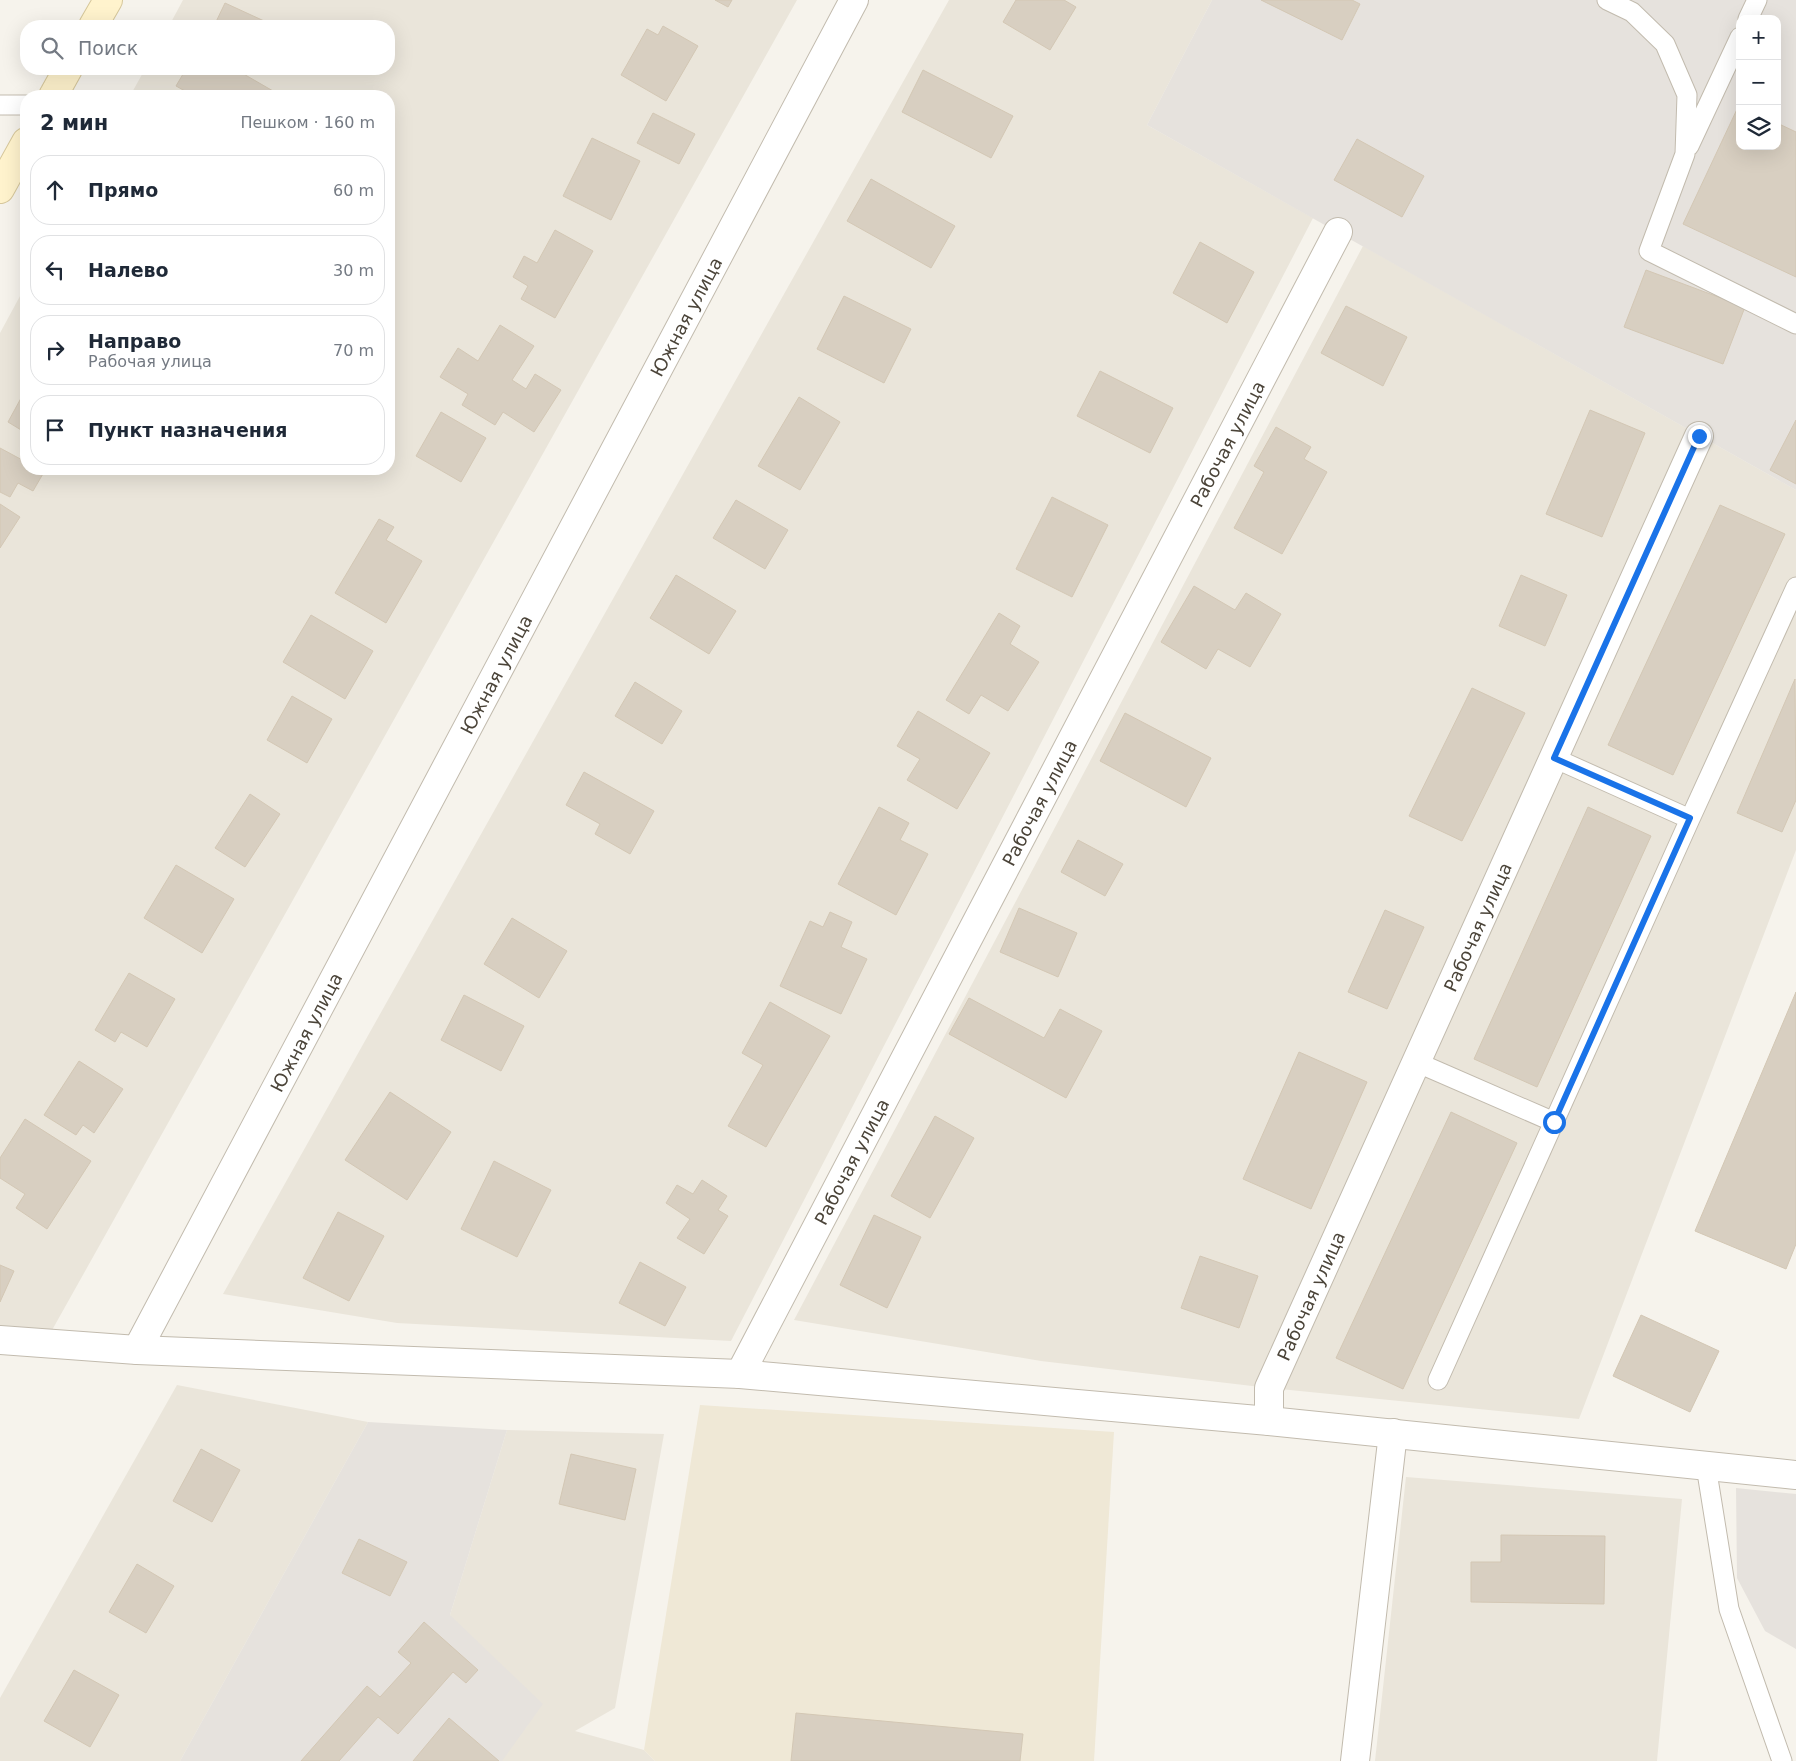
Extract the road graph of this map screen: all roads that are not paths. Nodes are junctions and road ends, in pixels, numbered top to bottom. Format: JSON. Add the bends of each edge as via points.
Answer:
{"nodes":[{"id":1,"x":108,"y":0,"type":"edge"},
{"id":2,"x":854,"y":0,"type":"edge"},
{"id":3,"x":1607,"y":0,"type":"edge"},
{"id":4,"x":1757,"y":0,"type":"edge"},
{"id":5,"x":1750,"y":15,"type":"edge"},
{"id":6,"x":96,"y":20,"type":"edge"},
{"id":7,"x":1736,"y":46,"type":"edge"},
{"id":8,"x":65,"y":75,"type":"edge"},
{"id":9,"x":56,"y":90,"type":"edge"},
{"id":10,"x":0,"y":105,"type":"edge"},
{"id":11,"x":20,"y":105,"type":"edge"},
{"id":12,"x":20,"y":153,"type":"edge"},
{"id":13,"x":1685,"y":154,"type":"junction"},
{"id":14,"x":0,"y":188,"type":"edge"},
{"id":15,"x":1338,"y":232,"type":"dead end"},
{"id":16,"x":1796,"y":324,"type":"edge"},
{"id":17,"x":1699,"y":436,"type":"dead end"},
{"id":18,"x":1796,"y":587,"type":"edge"},
{"id":19,"x":1554,"y":758,"type":"junction"},
{"id":20,"x":1690,"y":818,"type":"junction"},
{"id":21,"x":1416,"y":1062,"type":"junction"},
{"id":22,"x":1554,"y":1122,"type":"junction"},
{"id":23,"x":0,"y":1340,"type":"edge"},
{"id":24,"x":137,"y":1350,"type":"junction"},
{"id":25,"x":740,"y":1374,"type":"junction"},
{"id":26,"x":1438,"y":1380,"type":"dead end"},
{"id":27,"x":1269,"y":1421,"type":"junction"},
{"id":28,"x":1393,"y":1433,"type":"junction"},
{"id":29,"x":1706,"y":1466,"type":"junction"},
{"id":30,"x":1796,"y":1475,"type":"edge"},
{"id":31,"x":1355,"y":1761,"type":"edge"},
{"id":32,"x":1782,"y":1761,"type":"edge"}],
"edges":[{"from":1,"to":6,"type":"main road"},
{"from":2,"to":24,"type":"street","name":"Южная улица"},
{"from":3,"to":13,"type":"lane","via":[[1632,12],[1665,44],[1687,95]]},
{"from":4,"to":5,"type":"lane"},
{"from":7,"to":13,"type":"lane"},
{"from":8,"to":9,"type":"main road"},
{"from":10,"to":11,"type":"lane"},
{"from":12,"to":14,"type":"main road"},
{"from":13,"to":16,"type":"lane","via":[[1649,251]]},
{"from":15,"to":25,"type":"street","name":"Рабочая улица"},
{"from":17,"to":19,"type":"street","name":"Рабочая улица"},
{"from":18,"to":20,"type":"lane"},
{"from":19,"to":20,"type":"lane"},
{"from":19,"to":21,"type":"street","name":"Рабочая улица"},
{"from":20,"to":22,"type":"lane"},
{"from":21,"to":22,"type":"lane"},
{"from":21,"to":27,"type":"street","name":"Рабочая улица","via":[[1269,1388]]},
{"from":22,"to":26,"type":"lane"},
{"from":23,"to":24,"type":"street"},
{"from":24,"to":25,"type":"street"},
{"from":25,"to":27,"type":"street"},
{"from":27,"to":28,"type":"street"},
{"from":28,"to":29,"type":"street"},
{"from":28,"to":31,"type":"street"},
{"from":29,"to":30,"type":"street"},
{"from":29,"to":32,"type":"lane","via":[[1729,1609]]}]}
